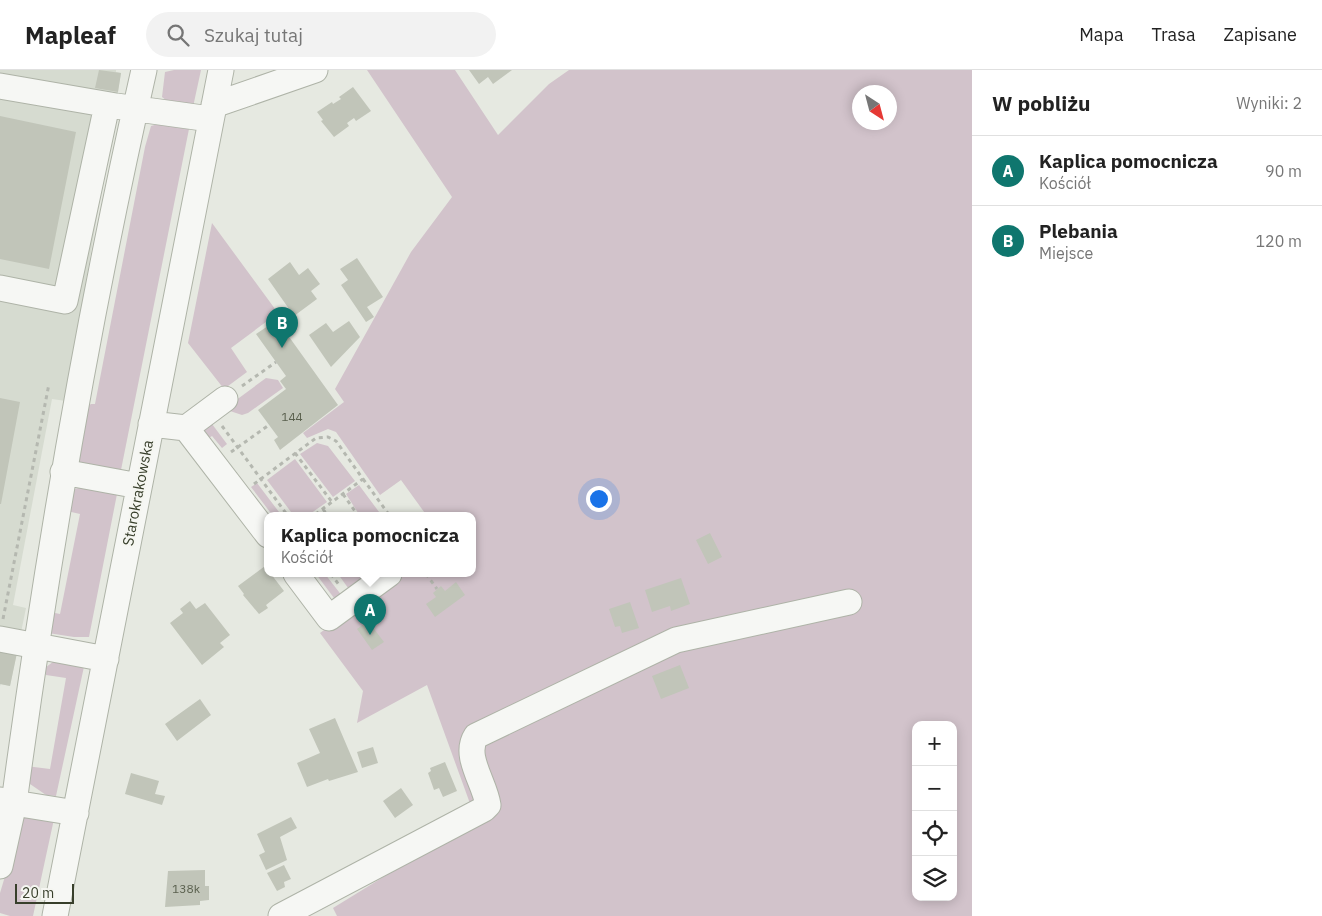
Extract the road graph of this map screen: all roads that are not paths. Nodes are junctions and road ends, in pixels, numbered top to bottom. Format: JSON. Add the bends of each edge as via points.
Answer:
{"nodes":[{"id":1,"x":144,"y":70,"type":"edge"},
{"id":2,"x":221,"y":70,"type":"edge"},
{"id":3,"x":315,"y":70,"type":"edge"},
{"id":4,"x":0,"y":86,"type":"edge"},
{"id":5,"x":107,"y":105,"type":"junction"},
{"id":6,"x":136,"y":108,"type":"junction"},
{"id":7,"x":212,"y":112,"type":"junction"},
{"id":8,"x":0,"y":288,"type":"edge"},
{"id":9,"x":218,"y":405,"type":"road end"},
{"id":10,"x":151,"y":424,"type":"junction"},
{"id":11,"x":186,"y":428,"type":"junction"},
{"id":12,"x":63,"y":472,"type":"junction"},
{"id":13,"x":139,"y":486,"type":"junction"},
{"id":14,"x":264,"y":530,"type":"edge"},
{"id":15,"x":298,"y":577,"type":"edge"},
{"id":16,"x":384,"y":577,"type":"edge"},
{"id":17,"x":849,"y":602,"type":"dead end"},
{"id":18,"x":1,"y":631,"type":"edge"},
{"id":19,"x":35,"y":647,"type":"junction"},
{"id":20,"x":106,"y":659,"type":"junction"},
{"id":21,"x":7,"y":801,"type":"edge"},
{"id":22,"x":76,"y":813,"type":"junction"},
{"id":23,"x":0,"y":866,"type":"edge"},
{"id":24,"x":55,"y":916,"type":"edge"},
{"id":25,"x":281,"y":916,"type":"edge"}],
"edges":[{"from":1,"to":6,"type":"street"},
{"from":2,"to":7,"type":"street","name":"Starokrakowska"},
{"from":3,"to":7,"type":"street"},
{"from":4,"to":5,"type":"street"},
{"from":5,"to":6,"type":"street"},
{"from":5,"to":8,"type":"street","via":[[66,300]]},
{"from":6,"to":7,"type":"street"},
{"from":6,"to":12,"type":"street"},
{"from":7,"to":10,"type":"street","name":"Starokrakowska"},
{"from":9,"to":11,"type":"street"},
{"from":10,"to":11,"type":"street"},
{"from":10,"to":13,"type":"street","name":"Starokrakowska"},
{"from":11,"to":14,"type":"street"},
{"from":12,"to":13,"type":"street"},
{"from":12,"to":19,"type":"street"},
{"from":13,"to":20,"type":"street","name":"Starokrakowska"},
{"from":15,"to":16,"type":"street","via":[[329,618]]},
{"from":17,"to":25,"type":"street","via":[[676,640],[476,736],[471,752],[486,793],[488,804],[484,809]]},
{"from":18,"to":19,"type":"street"},
{"from":19,"to":20,"type":"street"},
{"from":19,"to":21,"type":"street"},
{"from":20,"to":22,"type":"street","name":"Starokrakowska"},
{"from":21,"to":22,"type":"street"},
{"from":21,"to":23,"type":"street"},
{"from":22,"to":24,"type":"street","name":"Starokrakowska"}]}
